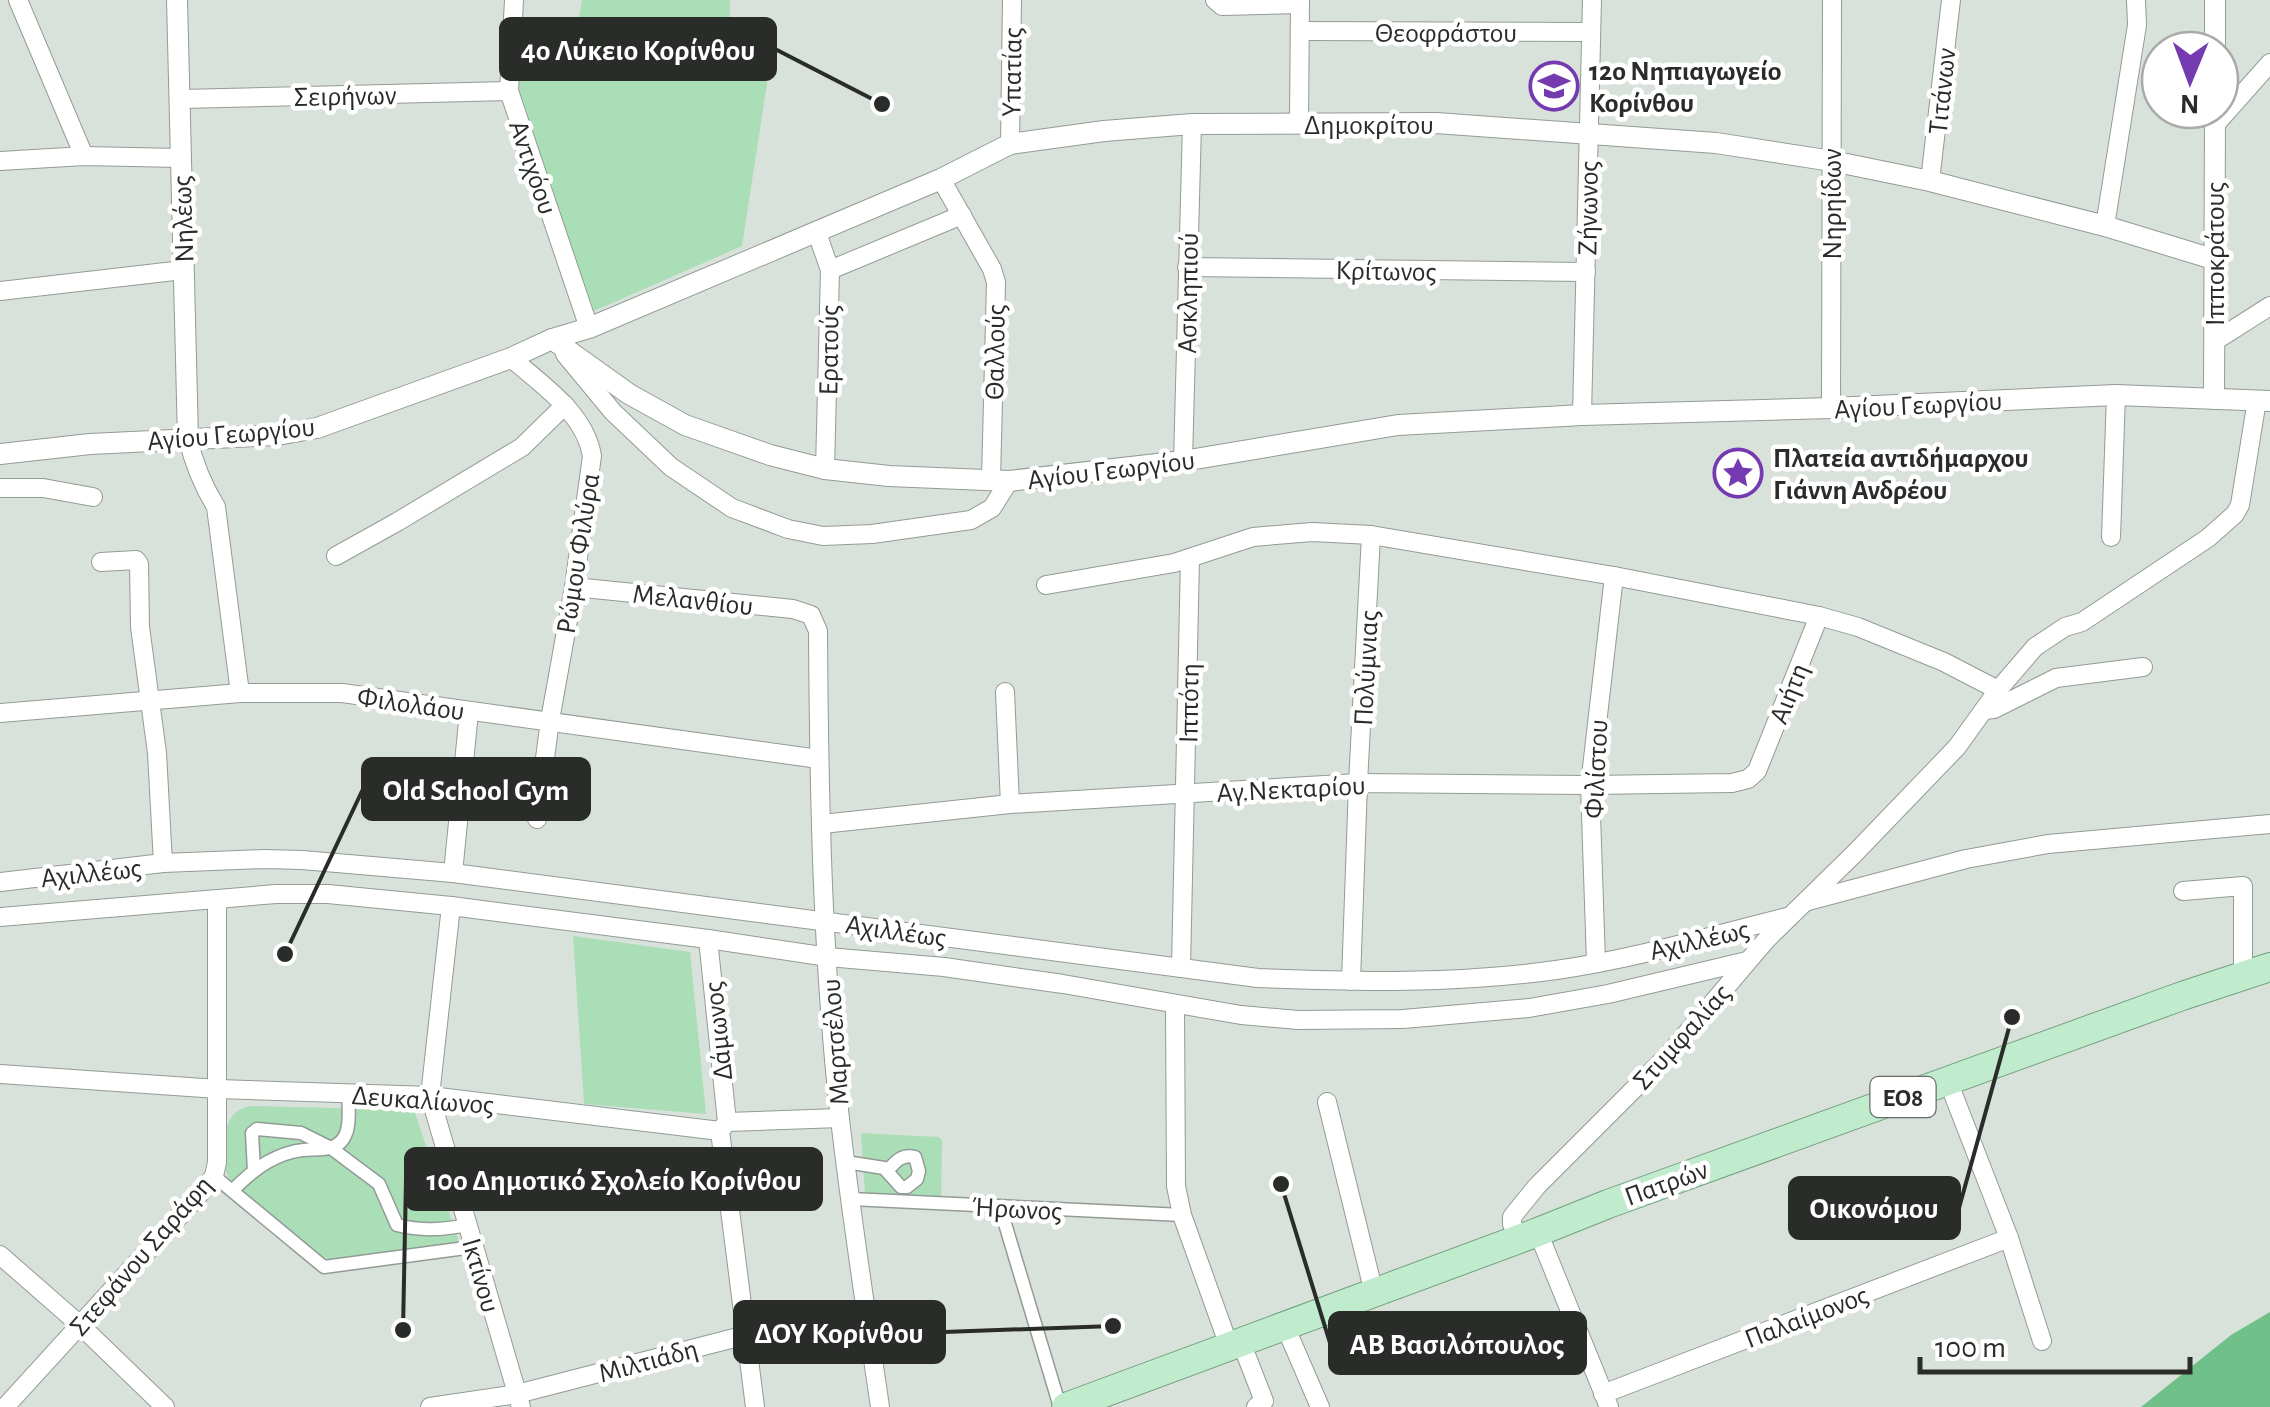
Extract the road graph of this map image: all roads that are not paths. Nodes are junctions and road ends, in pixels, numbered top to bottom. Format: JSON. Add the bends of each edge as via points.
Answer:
{"nodes":[{"id":1,"x":18,"y":0,"type":"edge"},
{"id":2,"x":177,"y":0,"type":"edge"},
{"id":3,"x":514,"y":0,"type":"edge"},
{"id":4,"x":1012,"y":0,"type":"edge"},
{"id":5,"x":1215,"y":0,"type":"edge"},
{"id":6,"x":1592,"y":0,"type":"edge"},
{"id":7,"x":1832,"y":0,"type":"edge"},
{"id":8,"x":1951,"y":0,"type":"edge"},
{"id":9,"x":2136,"y":0,"type":"edge"},
{"id":10,"x":2215,"y":0,"type":"edge"},
{"id":11,"x":1300,"y":2,"type":"edge"},
{"id":12,"x":2215,"y":30,"type":"edge"},
{"id":13,"x":1300,"y":31,"type":"junction"},
{"id":14,"x":1592,"y":32,"type":"junction"},
{"id":15,"x":2270,"y":63,"type":"edge"},
{"id":16,"x":509,"y":91,"type":"junction"},
{"id":17,"x":2240,"y":93,"type":"edge"},
{"id":18,"x":181,"y":99,"type":"junction"},
{"id":19,"x":1192,"y":124,"type":"junction"},
{"id":20,"x":1299,"y":124,"type":"junction"},
{"id":21,"x":2215,"y":130,"type":"edge"},
{"id":22,"x":1589,"y":133,"type":"junction"},
{"id":23,"x":1010,"y":144,"type":"junction"},
{"id":24,"x":84,"y":156,"type":"junction"},
{"id":25,"x":180,"y":158,"type":"junction"},
{"id":26,"x":0,"y":160,"type":"edge"},
{"id":27,"x":1832,"y":162,"type":"junction"},
{"id":28,"x":941,"y":180,"type":"junction"},
{"id":29,"x":1930,"y":181,"type":"junction"},
{"id":30,"x":962,"y":215,"type":"junction"},
{"id":31,"x":2105,"y":226,"type":"junction"},
{"id":32,"x":817,"y":233,"type":"junction"},
{"id":33,"x":2213,"y":258,"type":"junction"},
{"id":34,"x":1187,"y":267,"type":"junction"},
{"id":35,"x":184,"y":270,"type":"junction"},
{"id":36,"x":830,"y":270,"type":"junction"},
{"id":37,"x":1586,"y":272,"type":"junction"},
{"id":38,"x":0,"y":291,"type":"edge"},
{"id":39,"x":2270,"y":306,"type":"edge"},
{"id":40,"x":589,"y":328,"type":"junction"},
{"id":41,"x":552,"y":339,"type":"junction"},
{"id":42,"x":2215,"y":342,"type":"junction"},
{"id":43,"x":511,"y":358,"type":"junction"},
{"id":44,"x":2116,"y":395,"type":"junction"},
{"id":45,"x":2214,"y":398,"type":"junction"},
{"id":46,"x":2264,"y":400,"type":"edge"},
{"id":47,"x":565,"y":405,"type":"junction"},
{"id":48,"x":1831,"y":408,"type":"junction"},
{"id":49,"x":1582,"y":416,"type":"junction"},
{"id":50,"x":188,"y":439,"type":"junction"},
{"id":51,"x":0,"y":454,"type":"edge"},
{"id":52,"x":1183,"y":462,"type":"junction"},
{"id":53,"x":825,"y":469,"type":"junction"},
{"id":54,"x":1000,"y":480,"type":"junction"},
{"id":55,"x":0,"y":488,"type":"edge"},
{"id":56,"x":93,"y":496,"type":"dead end"},
{"id":57,"x":1372,"y":535,"type":"junction"},
{"id":58,"x":2111,"y":537,"type":"dead end"},
{"id":59,"x":336,"y":556,"type":"dead end"},
{"id":60,"x":1190,"y":558,"type":"junction"},
{"id":61,"x":101,"y":562,"type":"dead end"},
{"id":62,"x":1614,"y":576,"type":"junction"},
{"id":63,"x":1046,"y":585,"type":"dead end"},
{"id":64,"x":574,"y":587,"type":"junction"},
{"id":65,"x":811,"y":616,"type":"joint"},
{"id":66,"x":1819,"y":616,"type":"junction"},
{"id":67,"x":2142,"y":667,"type":"dead end"},
{"id":68,"x":1998,"y":690,"type":"junction"},
{"id":69,"x":240,"y":692,"type":"junction"},
{"id":70,"x":1005,"y":692,"type":"dead end"},
{"id":71,"x":150,"y":698,"type":"junction"},
{"id":72,"x":1984,"y":710,"type":"junction"},
{"id":73,"x":0,"y":712,"type":"edge"},
{"id":74,"x":468,"y":712,"type":"junction"},
{"id":75,"x":550,"y":720,"type":"junction"},
{"id":76,"x":819,"y":759,"type":"junction"},
{"id":77,"x":1757,"y":770,"type":"joint"},
{"id":78,"x":1358,"y":783,"type":"junction"},
{"id":79,"x":1590,"y":785,"type":"junction"},
{"id":80,"x":462,"y":794,"type":"junction"},
{"id":81,"x":1186,"y":794,"type":"junction"},
{"id":82,"x":1010,"y":804,"type":"junction"},
{"id":83,"x":822,"y":824,"type":"junction"},
{"id":84,"x":2270,"y":824,"type":"edge"},
{"id":85,"x":163,"y":863,"type":"junction"},
{"id":86,"x":454,"y":873,"type":"junction"},
{"id":87,"x":0,"y":882,"type":"edge"},
{"id":88,"x":2184,"y":890,"type":"dead end"},
{"id":89,"x":217,"y":900,"type":"junction"},
{"id":90,"x":1803,"y":902,"type":"junction"},
{"id":91,"x":451,"y":906,"type":"junction"},
{"id":92,"x":0,"y":917,"type":"edge"},
{"id":93,"x":1787,"y":918,"type":"junction"},
{"id":94,"x":826,"y":921,"type":"junction"},
{"id":95,"x":708,"y":939,"type":"junction"},
{"id":96,"x":828,"y":957,"type":"junction"},
{"id":97,"x":1748,"y":961,"type":"junction"},
{"id":98,"x":1596,"y":963,"type":"junction"},
{"id":99,"x":1181,"y":968,"type":"junction"},
{"id":100,"x":2256,"y":971,"type":"edge"},
{"id":101,"x":1351,"y":982,"type":"junction"},
{"id":102,"x":1175,"y":1005,"type":"junction"},
{"id":103,"x":0,"y":1074,"type":"edge"},
{"id":104,"x":1948,"y":1081,"type":"junction"},
{"id":105,"x":218,"y":1089,"type":"junction"},
{"id":106,"x":348,"y":1093,"type":"junction"},
{"id":107,"x":430,"y":1096,"type":"junction"},
{"id":108,"x":1327,"y":1102,"type":"dead end"},
{"id":109,"x":840,"y":1118,"type":"junction"},
{"id":110,"x":723,"y":1127,"type":"junction"},
{"id":111,"x":331,"y":1148,"type":"junction"},
{"id":112,"x":846,"y":1162,"type":"junction"},
{"id":113,"x":254,"y":1170,"type":"junction"},
{"id":114,"x":888,"y":1170,"type":"dead end"},
{"id":115,"x":214,"y":1176,"type":"junction"},
{"id":116,"x":233,"y":1190,"type":"junction"},
{"id":117,"x":852,"y":1199,"type":"junction"},
{"id":118,"x":1522,"y":1202,"type":"junction"},
{"id":119,"x":1000,"y":1207,"type":"junction"},
{"id":120,"x":1182,"y":1215,"type":"junction"},
{"id":121,"x":467,"y":1225,"type":"junction"},
{"id":122,"x":1534,"y":1233,"type":"junction"},
{"id":123,"x":2009,"y":1238,"type":"junction"},
{"id":124,"x":474,"y":1247,"type":"junction"},
{"id":125,"x":0,"y":1255,"type":"edge"},
{"id":126,"x":1374,"y":1293,"type":"junction"},
{"id":127,"x":866,"y":1316,"type":"junction"},
{"id":128,"x":80,"y":1325,"type":"junction"},
{"id":129,"x":1285,"y":1326,"type":"junction"},
{"id":130,"x":746,"y":1335,"type":"junction"},
{"id":131,"x":2042,"y":1341,"type":"dead end"},
{"id":132,"x":1235,"y":1344,"type":"junction"},
{"id":133,"x":1606,"y":1400,"type":"edge"},
{"id":134,"x":519,"y":1401,"type":"edge"},
{"id":135,"x":1262,"y":1405,"type":"edge"},
{"id":136,"x":5,"y":1407,"type":"edge"},
{"id":137,"x":165,"y":1407,"type":"edge"},
{"id":138,"x":430,"y":1407,"type":"edge"},
{"id":139,"x":755,"y":1407,"type":"edge"},
{"id":140,"x":880,"y":1407,"type":"edge"},
{"id":141,"x":1063,"y":1407,"type":"edge"},
{"id":142,"x":1320,"y":1407,"type":"edge"}],
"edges":[{"from":1,"to":24,"type":"street"},
{"from":2,"to":18,"type":"street","name":"Νηλέως"},
{"from":3,"to":16,"type":"street","name":"Αντιχόου"},
{"from":4,"to":23,"type":"street","name":"Υπατίας"},
{"from":5,"to":11,"type":"street","via":[[1222,6]]},
{"from":6,"to":14,"type":"street","name":"Ζήνωνος"},
{"from":7,"to":27,"type":"street","name":"Νηρηίδων"},
{"from":8,"to":29,"type":"street","name":"Τιτάνων"},
{"from":9,"to":31,"type":"street"},
{"from":10,"to":12,"type":"street"},
{"from":11,"to":13,"type":"street"},
{"from":13,"to":14,"type":"street","name":"Θεοφράστου"},
{"from":13,"to":20,"type":"street"},
{"from":14,"to":22,"type":"street","name":"Ζήνωνος"},
{"from":15,"to":17,"type":"street"},
{"from":16,"to":18,"type":"street","name":"Σειρήνων"},
{"from":16,"to":40,"type":"street","name":"Αντιχόου"},
{"from":18,"to":25,"type":"street","name":"Νηλέως"},
{"from":19,"to":20,"type":"street","name":"Δημοκρίτου"},
{"from":19,"to":23,"type":"street","name":"Δημοκρίτου"},
{"from":19,"to":34,"type":"street","name":"Ασκληπιού"},
{"from":20,"to":22,"type":"street","name":"Δημοκρίτου","via":[[1436,123]]},
{"from":21,"to":33,"type":"street","name":"Ιπποκράτους"},
{"from":22,"to":27,"type":"street","name":"Δημοκρίτου","via":[[1716,143]]},
{"from":22,"to":37,"type":"street","name":"Ζήνωνος"},
{"from":23,"to":28,"type":"street","name":"Δημοκρίτου"},
{"from":24,"to":25,"type":"street"},
{"from":24,"to":26,"type":"street"},
{"from":25,"to":35,"type":"street","name":"Νηλέως"},
{"from":27,"to":29,"type":"street","name":"Δημοκρίτου"},
{"from":27,"to":48,"type":"street","name":"Νηρηίδων"},
{"from":28,"to":30,"type":"street","name":"Θαλλούς"},
{"from":28,"to":32,"type":"street","name":"Δημοκρίτου"},
{"from":29,"to":31,"type":"street","name":"Δημοκρίτου"},
{"from":30,"to":36,"type":"street"},
{"from":30,"to":54,"type":"street","name":"Θαλλούς","via":[[996,282]]},
{"from":31,"to":33,"type":"street","name":"Δημοκρίτου"},
{"from":32,"to":36,"type":"street","name":"Ερατούς"},
{"from":32,"to":40,"type":"street","name":"Δημοκρίτου"},
{"from":33,"to":42,"type":"street","name":"Ιπποκράτους"},
{"from":34,"to":37,"type":"street","name":"Κρίτωνος"},
{"from":34,"to":52,"type":"street","name":"Ασκληπιού"},
{"from":35,"to":38,"type":"street"},
{"from":35,"to":50,"type":"street","name":"Νηλέως"},
{"from":36,"to":53,"type":"street","name":"Ερατούς"},
{"from":37,"to":49,"type":"street","name":"Ζήνωνος"},
{"from":39,"to":42,"type":"street"},
{"from":40,"to":41,"type":"street","name":"Δημοκρίτου"},
{"from":41,"to":43,"type":"street","name":"Αγίου Γεωργίου"},
{"from":41,"to":53,"type":"street","name":"Αγίου Γεωργίου","via":[[685,425]]},
{"from":41,"to":54,"type":"street","via":[[670,466],[732,508],[788,528],[823,536],[872,534],[970,520],[992,508]]},
{"from":42,"to":45,"type":"street","name":"Ιπποκράτους"},
{"from":43,"to":47,"type":"street","name":"Ρώμου Φιλύρα"},
{"from":43,"to":50,"type":"street","name":"Αγίου Γεωργίου","via":[[317,428]]},
{"from":44,"to":45,"type":"street","name":"Αγίου Γεωργίου"},
{"from":44,"to":48,"type":"street","name":"Αγίου Γεωργίου"},
{"from":44,"to":58,"type":"street"},
{"from":45,"to":46,"type":"street","name":"Αγίου Γεωργίου"},
{"from":46,"to":68,"type":"street","name":"Στυμφαλίας","via":[[2235,514],[2082,622],[2044,638]]},
{"from":47,"to":59,"type":"street","via":[[522,447]]},
{"from":47,"to":64,"type":"street","name":"Ρώμου Φιλύρα","via":[[592,456]]},
{"from":48,"to":49,"type":"street","name":"Αγίου Γεωργίου"},
{"from":49,"to":52,"type":"street","name":"Αγίου Γεωργίου","via":[[1398,426]]},
{"from":50,"to":51,"type":"street","name":"Αγίου Γεωργίου"},
{"from":50,"to":69,"type":"street","via":[[216,506]]},
{"from":52,"to":54,"type":"street","name":"Αγίου Γεωργίου"},
{"from":53,"to":54,"type":"street","name":"Αγίου Γεωργίου"},
{"from":55,"to":56,"type":"street"},
{"from":57,"to":60,"type":"street","via":[[1252,537]]},
{"from":57,"to":62,"type":"street"},
{"from":57,"to":78,"type":"street","name":"Πολύμνιας"},
{"from":60,"to":63,"type":"street"},
{"from":60,"to":81,"type":"street","name":"Ιππότη"},
{"from":61,"to":71,"type":"street","via":[[139,564]]},
{"from":62,"to":66,"type":"street"},
{"from":62,"to":79,"type":"street","name":"Φιλίστου"},
{"from":64,"to":65,"type":"street","name":"Μελανθίου"},
{"from":64,"to":75,"type":"street","name":"Ρώμου Φιλύρα"},
{"from":65,"to":76,"type":"street","name":"Μαρτσέλου","via":[[818,631]]},
{"from":66,"to":68,"type":"street","via":[[1944,662]]},
{"from":66,"to":77,"type":"street","name":"Αιήτη"},
{"from":67,"to":72,"type":"street","via":[[2056,678]]},
{"from":68,"to":72,"type":"street","name":"Στυμφαλίας"},
{"from":69,"to":71,"type":"street","name":"Φιλολάου"},
{"from":69,"to":74,"type":"street","name":"Φιλολάου","via":[[342,692]]},
{"from":70,"to":82,"type":"street"},
{"from":71,"to":73,"type":"street","name":"Φιλολάου"},
{"from":71,"to":85,"type":"street"},
{"from":72,"to":90,"type":"street","name":"Στυμφαλίας","via":[[1957,747]]},
{"from":74,"to":75,"type":"street","name":"Φιλολάου"},
{"from":74,"to":80,"type":"street"},
{"from":75,"to":76,"type":"street","name":"Φιλολάου"},
{"from":75,"to":80,"type":"street","name":"Ρώμου Φιλύρα","via":[[538,812]]},
{"from":76,"to":83,"type":"street","name":"Μαρτσέλου"},
{"from":77,"to":79,"type":"street","name":"Αγ.Νεκταρίου","via":[[1732,783]]},
{"from":78,"to":79,"type":"street","name":"Αγ.Νεκταρίου"},
{"from":78,"to":81,"type":"street","name":"Αγ.Νεκταρίου"},
{"from":78,"to":101,"type":"street","name":"Πολύμνιας"},
{"from":79,"to":98,"type":"street","name":"Φιλίστου"},
{"from":80,"to":86,"type":"street"},
{"from":81,"to":82,"type":"street","name":"Αγ.Νεκταρίου"},
{"from":81,"to":99,"type":"street","name":"Ιππότη"},
{"from":82,"to":83,"type":"street","name":"Αγ.Νεκταρίου"},
{"from":83,"to":94,"type":"street","name":"Μαρτσέλου"},
{"from":84,"to":90,"type":"street","via":[[2048,844]]},
{"from":85,"to":86,"type":"street","name":"Αχιλλέως","via":[[264,858]]},
{"from":85,"to":87,"type":"street","name":"Αχιλλέως"},
{"from":86,"to":94,"type":"street","name":"Αχιλλέως"},
{"from":88,"to":100,"type":"street","via":[[2243,886]]},
{"from":89,"to":91,"type":"street","name":"Αχιλλέως","via":[[328,894]]},
{"from":89,"to":92,"type":"street","name":"Αχιλλέως"},
{"from":89,"to":105,"type":"street","name":"Στεφάνου Σαράφη"},
{"from":90,"to":93,"type":"street","name":"Στυμφαλίας"},
{"from":91,"to":95,"type":"street","name":"Αχιλλέως"},
{"from":91,"to":107,"type":"street","name":"Ικτίνου"},
{"from":93,"to":97,"type":"street","name":"Στυμφαλίας"},
{"from":93,"to":98,"type":"street","name":"Αχιλλέως"},
{"from":94,"to":96,"type":"street","name":"Μαρτσέλου"},
{"from":94,"to":99,"type":"street","name":"Αχιλλέως"},
{"from":95,"to":96,"type":"street","name":"Αχιλλέως"},
{"from":95,"to":110,"type":"street","name":"Δάμωνος"},
{"from":96,"to":102,"type":"street","name":"Αχιλλέως","via":[[1063,984]]},
{"from":96,"to":109,"type":"street","name":"Μαρτσέλου"},
{"from":97,"to":102,"type":"street","name":"Αχιλλέως","via":[[1608,994],[1455,1016],[1298,1020]]},
{"from":97,"to":118,"type":"street","name":"Στυμφαλίας","via":[[1669,1054]]},
{"from":98,"to":101,"type":"street","name":"Αχιλλέως","via":[[1442,980]]},
{"from":99,"to":101,"type":"street","name":"Αχιλλέως"},
{"from":100,"to":104,"type":"main road","name":"Πατρών","number":"ΕΟ8"},
{"from":102,"to":120,"type":"street","via":[[1174,1148]]},
{"from":103,"to":105,"type":"street","name":"Δευκαλίωνος"},
{"from":104,"to":122,"type":"main road","name":"Πατρών","number":"ΕΟ8"},
{"from":104,"to":123,"type":"street"},
{"from":105,"to":106,"type":"street","name":"Δευκαλίωνος"},
{"from":105,"to":115,"type":"street","name":"Στεφάνου Σαράφη"},
{"from":106,"to":107,"type":"street","name":"Δευκαλίωνος"},
{"from":106,"to":111,"type":"street","via":[[347,1134]]},
{"from":107,"to":110,"type":"street","name":"Δευκαλίωνος"},
{"from":107,"to":121,"type":"street","name":"Ικτίνου"},
{"from":108,"to":126,"type":"street"},
{"from":109,"to":110,"type":"street","name":"Δευκαλίωνος"},
{"from":109,"to":112,"type":"street","name":"Μαρτσέλου"},
{"from":110,"to":130,"type":"street","name":"Δάμωνος"},
{"from":111,"to":113,"type":"street","via":[[296,1150]]},
{"from":111,"to":113,"type":"street","via":[[301,1133],[257,1129]]},
{"from":111,"to":121,"type":"street","via":[[379,1184],[396,1226]]},
{"from":112,"to":114,"type":"street"},
{"from":112,"to":117,"type":"street","name":"Μαρτσέλου"},
{"from":113,"to":116,"type":"street"},
{"from":115,"to":116,"type":"street"},
{"from":115,"to":128,"type":"street","name":"Στεφάνου Σαράφη"},
{"from":116,"to":124,"type":"street","via":[[324,1267]]},
{"from":117,"to":119,"type":"street","name":"Ήρωνος"},
{"from":117,"to":127,"type":"street","name":"Μαρτσέλου"},
{"from":118,"to":122,"type":"street","via":[[1533,1207]]},
{"from":118,"to":122,"type":"street","via":[[1512,1224]]},
{"from":119,"to":120,"type":"street","name":"Ήρωνος"},
{"from":119,"to":141,"type":"street"},
{"from":120,"to":132,"type":"street"},
{"from":121,"to":124,"type":"street","name":"Ικτίνου"},
{"from":122,"to":126,"type":"main road","name":"Πατρών","number":"ΕΟ8"},
{"from":122,"to":133,"type":"street"},
{"from":123,"to":131,"type":"street"},
{"from":123,"to":133,"type":"street","name":"Παλαίμονος"},
{"from":124,"to":134,"type":"street","name":"Ικτίνου"},
{"from":125,"to":128,"type":"street"},
{"from":126,"to":129,"type":"main road","name":"Πατρών","number":"ΕΟ8"},
{"from":127,"to":130,"type":"street","name":"Μιλτιάδη"},
{"from":127,"to":140,"type":"street","name":"Μαρτσέλου"},
{"from":128,"to":136,"type":"street","name":"Στεφάνου Σαράφη"},
{"from":128,"to":137,"type":"street"},
{"from":129,"to":132,"type":"main road","name":"Πατρών","number":"ΕΟ8"},
{"from":129,"to":142,"type":"street"},
{"from":130,"to":134,"type":"street","name":"Μιλτιάδη"},
{"from":130,"to":139,"type":"street","name":"Δάμωνος"},
{"from":132,"to":135,"type":"street"},
{"from":132,"to":141,"type":"main road","name":"Πατρών","number":"ΕΟ8"},
{"from":134,"to":138,"type":"street","name":"Μιλτιάδη"}]}
